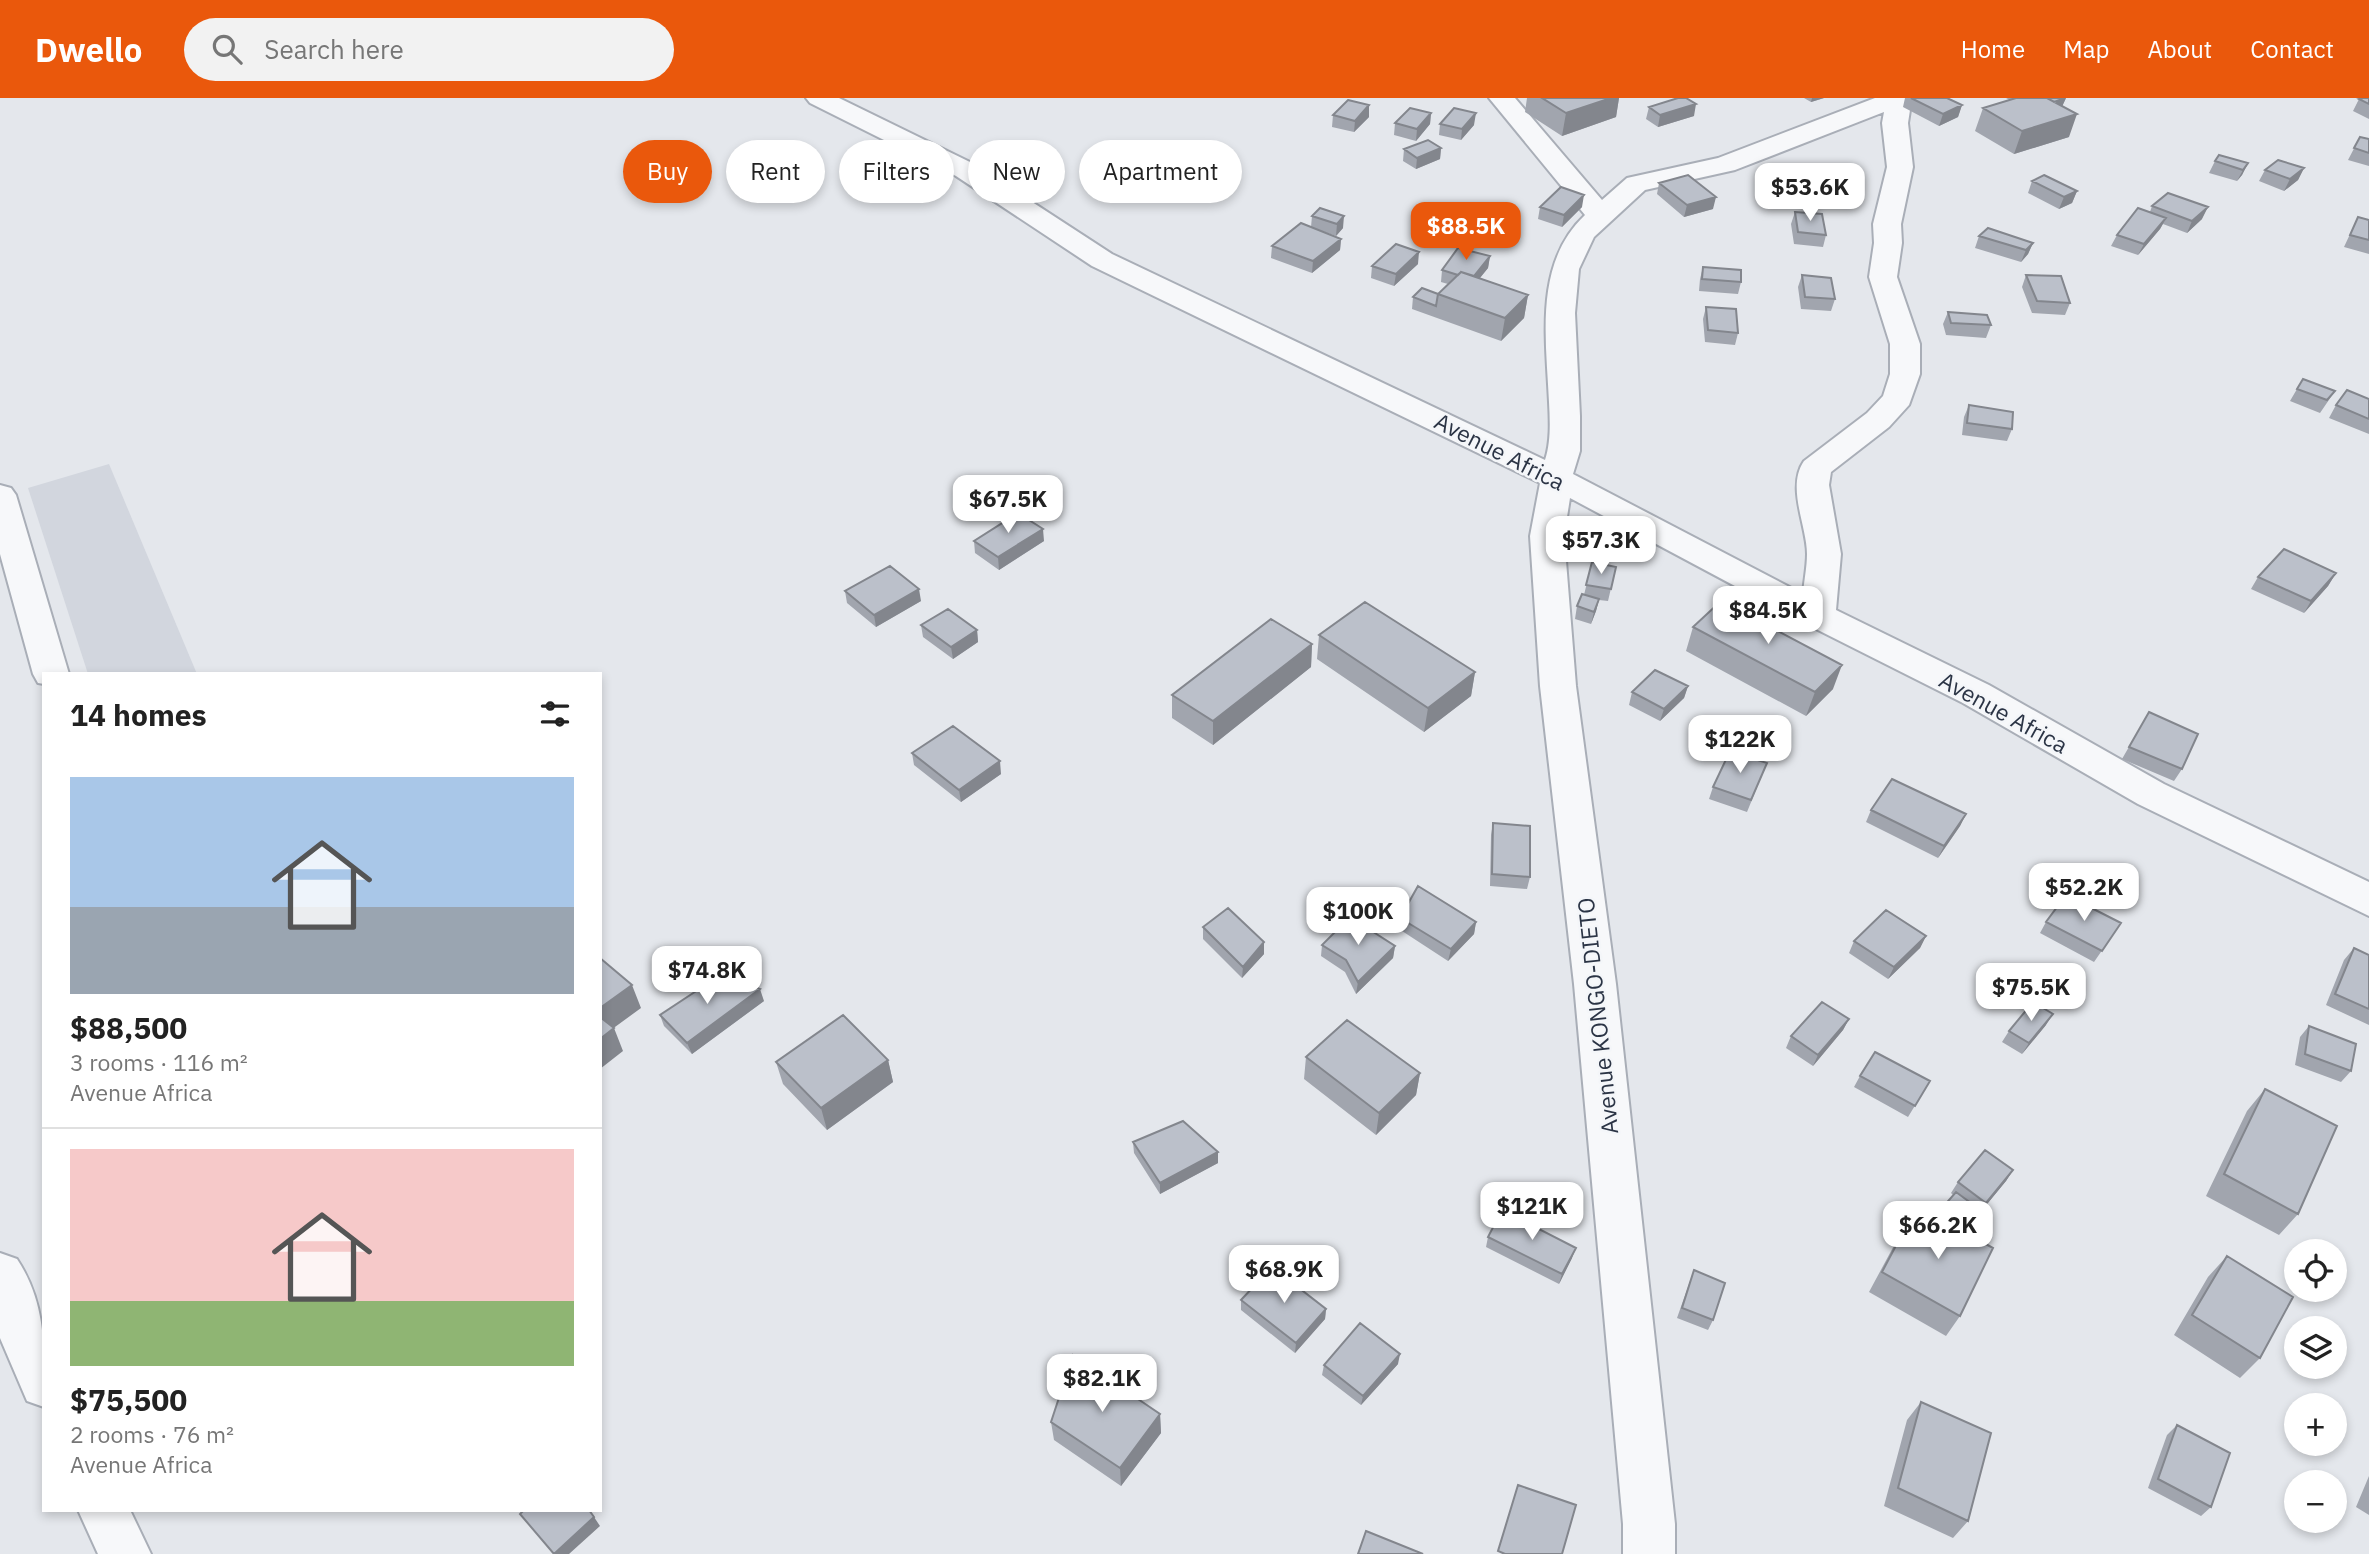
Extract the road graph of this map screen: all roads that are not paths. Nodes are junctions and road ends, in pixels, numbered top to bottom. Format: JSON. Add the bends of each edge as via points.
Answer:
{"nodes":[{"id":1,"x":819,"y":98,"type":"edge"},
{"id":2,"x":1502,"y":98,"type":"edge"},
{"id":3,"x":1898,"y":98,"type":"edge"},
{"id":4,"x":1911,"y":98,"type":"edge"},
{"id":5,"x":1601,"y":216,"type":"junction"},
{"id":6,"x":1556,"y":478,"type":"junction"},
{"id":7,"x":0,"y":495,"type":"edge"},
{"id":8,"x":1818,"y":616,"type":"junction"},
{"id":9,"x":50,"y":672,"type":"edge"},
{"id":10,"x":2369,"y":901,"type":"edge"},
{"id":11,"x":0,"y":1274,"type":"edge"},
{"id":12,"x":42,"y":1379,"type":"edge"},
{"id":13,"x":1649,"y":1554,"type":"edge"}],
"edges":[{"from":1,"to":6,"type":"street","name":"Avenue Africa","via":[[965,170],[1102,260]]},
{"from":2,"to":5,"type":"street"},
{"from":3,"to":5,"type":"street","name":"Avenue KONGO-DIETO","via":[[1726,164],[1636,184]]},
{"from":4,"to":8,"type":"street","via":[[1898,107],[1895,123],[1900,167],[1887,224],[1883,277],[1903,335],[1905,374],[1898,399],[1878,420],[1815,468],[1813,485],[1824,554]]},
{"from":5,"to":6,"type":"street","name":"Avenue KONGO-DIETO","via":[[1582,233],[1566,270],[1560,313],[1564,451]]},
{"from":6,"to":8,"type":"street","name":"Avenue Africa"},
{"from":6,"to":13,"type":"street","name":"Avenue KONGO-DIETO","via":[[1548,536],[1558,686],[1622,1239]]},
{"from":7,"to":9,"type":"street"},
{"from":8,"to":10,"type":"street","name":"Avenue Africa","via":[[1976,694],[2151,794]]},
{"from":11,"to":12,"type":"street"}]}
